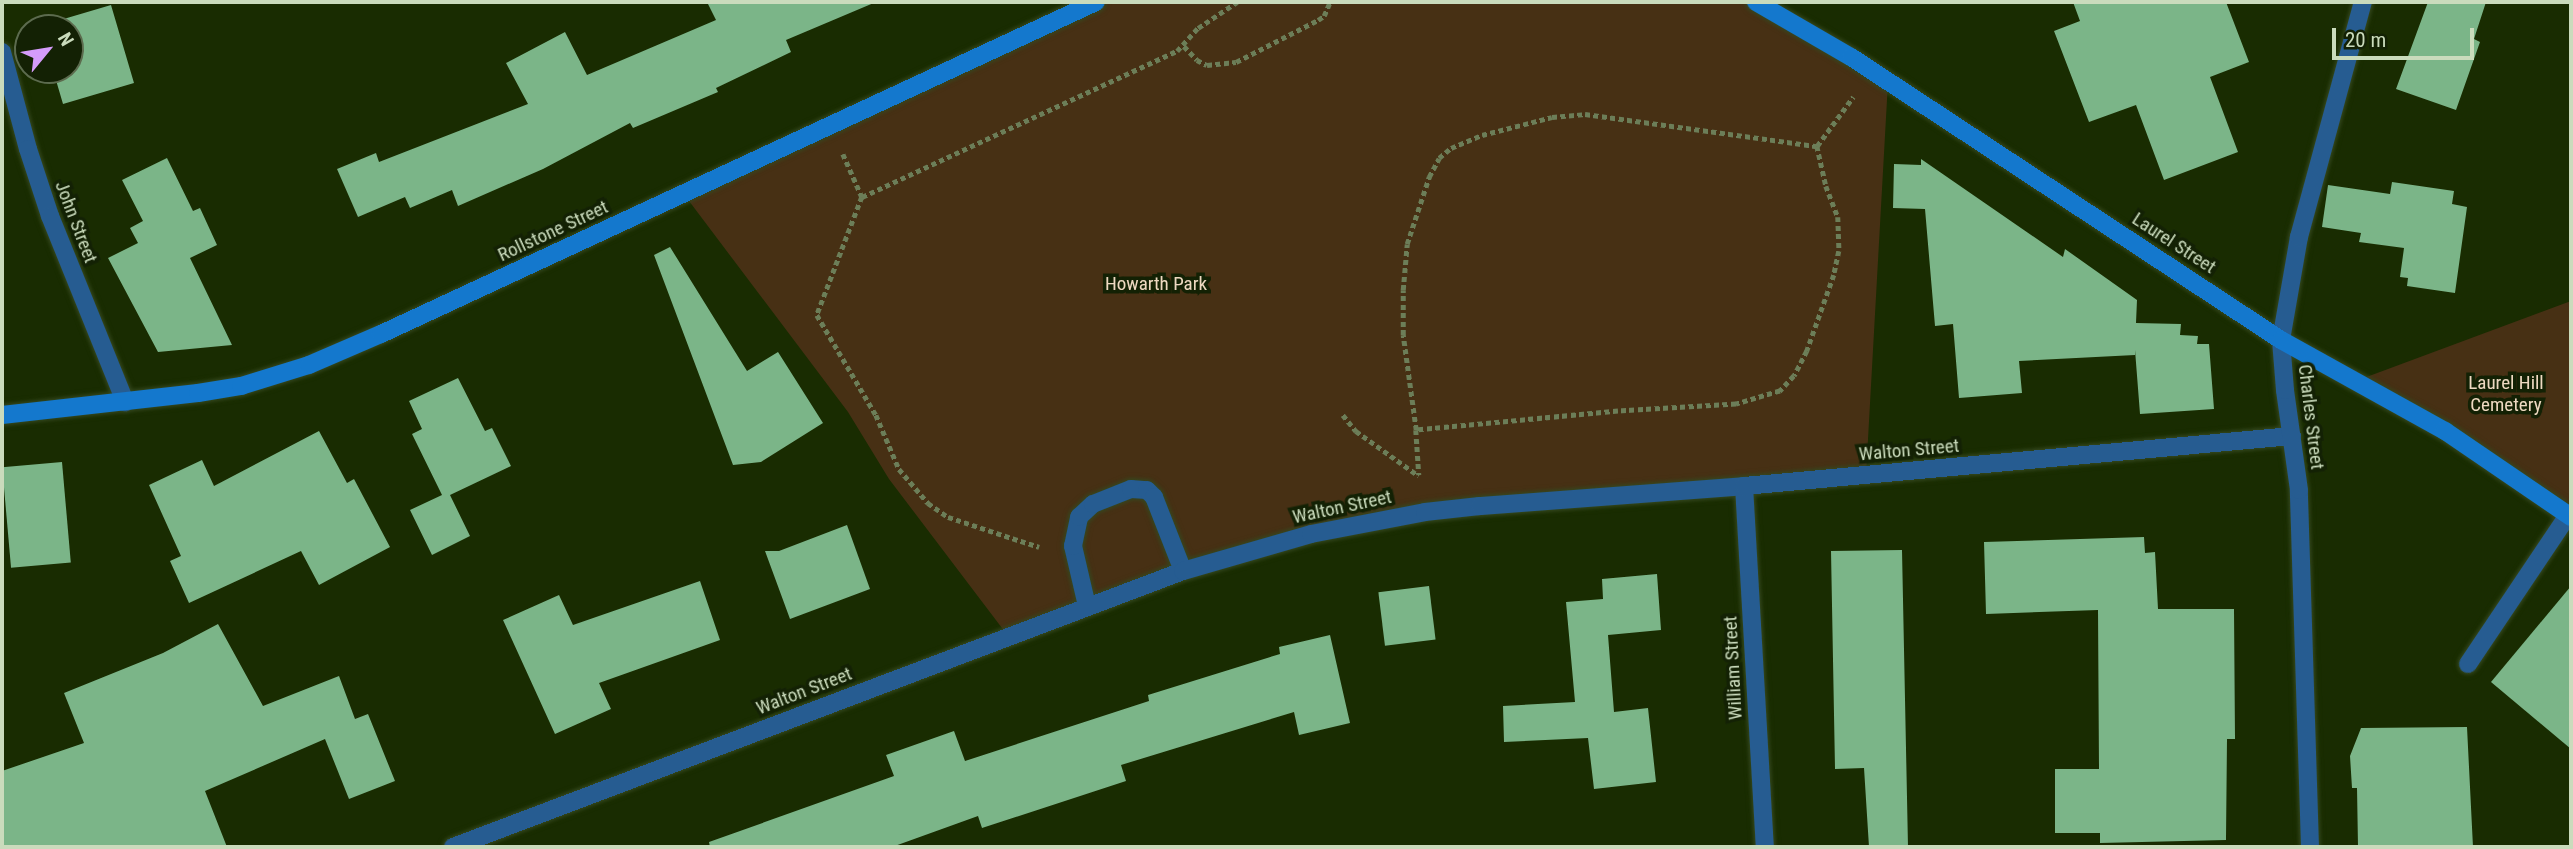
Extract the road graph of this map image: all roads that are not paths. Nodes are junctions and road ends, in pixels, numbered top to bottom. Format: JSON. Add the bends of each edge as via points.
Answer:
{"nodes":[{"id":1,"x":1096,"y":2,"type":"edge"},
{"id":2,"x":1755,"y":2,"type":"edge"},
{"id":3,"x":2363,"y":2,"type":"edge"},
{"id":4,"x":2,"y":52,"type":"edge"},
{"id":5,"x":2281,"y":340,"type":"junction"},
{"id":6,"x":125,"y":402,"type":"junction"},
{"id":7,"x":2,"y":415,"type":"edge"},
{"id":8,"x":2292,"y":436,"type":"junction"},
{"id":9,"x":1744,"y":486,"type":"junction"},
{"id":10,"x":2570,"y":516,"type":"edge"},
{"id":11,"x":1183,"y":571,"type":"junction"},
{"id":12,"x":1087,"y":606,"type":"junction"},
{"id":13,"x":2469,"y":664,"type":"dead end"},
{"id":14,"x":453,"y":847,"type":"edge"},
{"id":15,"x":1765,"y":847,"type":"edge"},
{"id":16,"x":2310,"y":847,"type":"edge"}],
"edges":[{"from":1,"to":6,"type":"main road","name":"Rollstone Street","via":[[341,352],[241,386]]},
{"from":2,"to":5,"type":"main road","name":"Laurel Street","via":[[1851,57]]},
{"from":3,"to":5,"type":"street","name":"Charles Street","via":[[2298,237]]},
{"from":4,"to":6,"type":"street","name":"John Street","via":[[50,216]]},
{"from":5,"to":8,"type":"street","name":"Charles Street"},
{"from":5,"to":10,"type":"main road","name":"Laurel Street","via":[[2445,431]]},
{"from":6,"to":7,"type":"main road","name":"Rollstone Street"},
{"from":8,"to":9,"type":"street","name":"Walton Street"},
{"from":8,"to":16,"type":"street","name":"Charles Street","via":[[2299,490]]},
{"from":9,"to":11,"type":"street","name":"Walton Street","via":[[1425,512],[1298,537]]},
{"from":9,"to":15,"type":"street","name":"William Street"},
{"from":10,"to":13,"type":"street"},
{"from":11,"to":12,"type":"street","name":"Walton Street"},
{"from":11,"to":12,"type":"street","via":[[1154,497],[1140,488],[1130,489],[1084,509],[1075,528],[1073,546]]},
{"from":12,"to":14,"type":"street","name":"Walton Street"}]}
